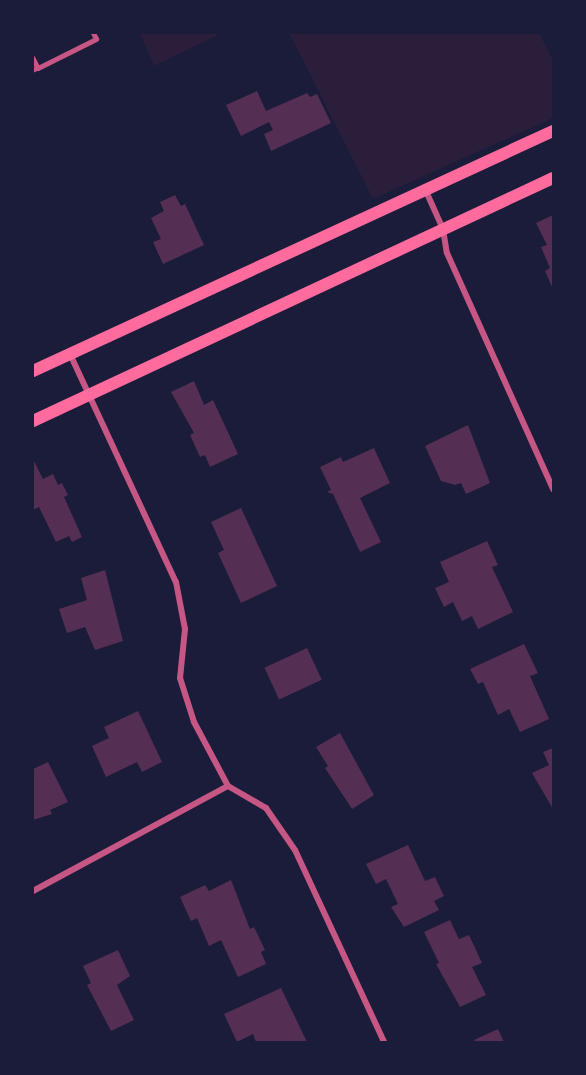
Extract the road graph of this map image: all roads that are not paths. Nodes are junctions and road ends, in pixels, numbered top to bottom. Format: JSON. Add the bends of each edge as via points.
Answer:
{"nodes":[{"id":1,"x":93,"y":33,"type":"edge"},
{"id":2,"x":33,"y":58,"type":"edge"},
{"id":3,"x":35,"y":69,"type":"edge"},
{"id":4,"x":553,"y":131,"type":"edge"},
{"id":5,"x":553,"y":178,"type":"edge"},
{"id":6,"x":425,"y":189,"type":"junction"},
{"id":7,"x":443,"y":230,"type":"junction"},
{"id":8,"x":70,"y":354,"type":"junction"},
{"id":9,"x":33,"y":371,"type":"edge"},
{"id":10,"x":89,"y":395,"type":"junction"},
{"id":11,"x":33,"y":421,"type":"edge"},
{"id":12,"x":553,"y":489,"type":"edge"},
{"id":13,"x":228,"y":786,"type":"junction"},
{"id":14,"x":33,"y":891,"type":"edge"},
{"id":15,"x":384,"y":1042,"type":"edge"}],
"edges":[{"from":1,"to":3,"type":"lane","via":[[96,39]]},
{"from":2,"to":3,"type":"lane"},
{"from":4,"to":6,"type":"main road"},
{"from":5,"to":7,"type":"main road"},
{"from":6,"to":7,"type":"street"},
{"from":6,"to":8,"type":"main road"},
{"from":7,"to":10,"type":"main road"},
{"from":7,"to":12,"type":"street","via":[[447,253]]},
{"from":8,"to":9,"type":"main road"},
{"from":8,"to":10,"type":"street"},
{"from":10,"to":11,"type":"main road"},
{"from":10,"to":13,"type":"street","via":[[176,582],[185,629],[180,678],[194,722]]},
{"from":13,"to":14,"type":"street"},
{"from":13,"to":15,"type":"street","via":[[266,808],[295,850]]}]}
